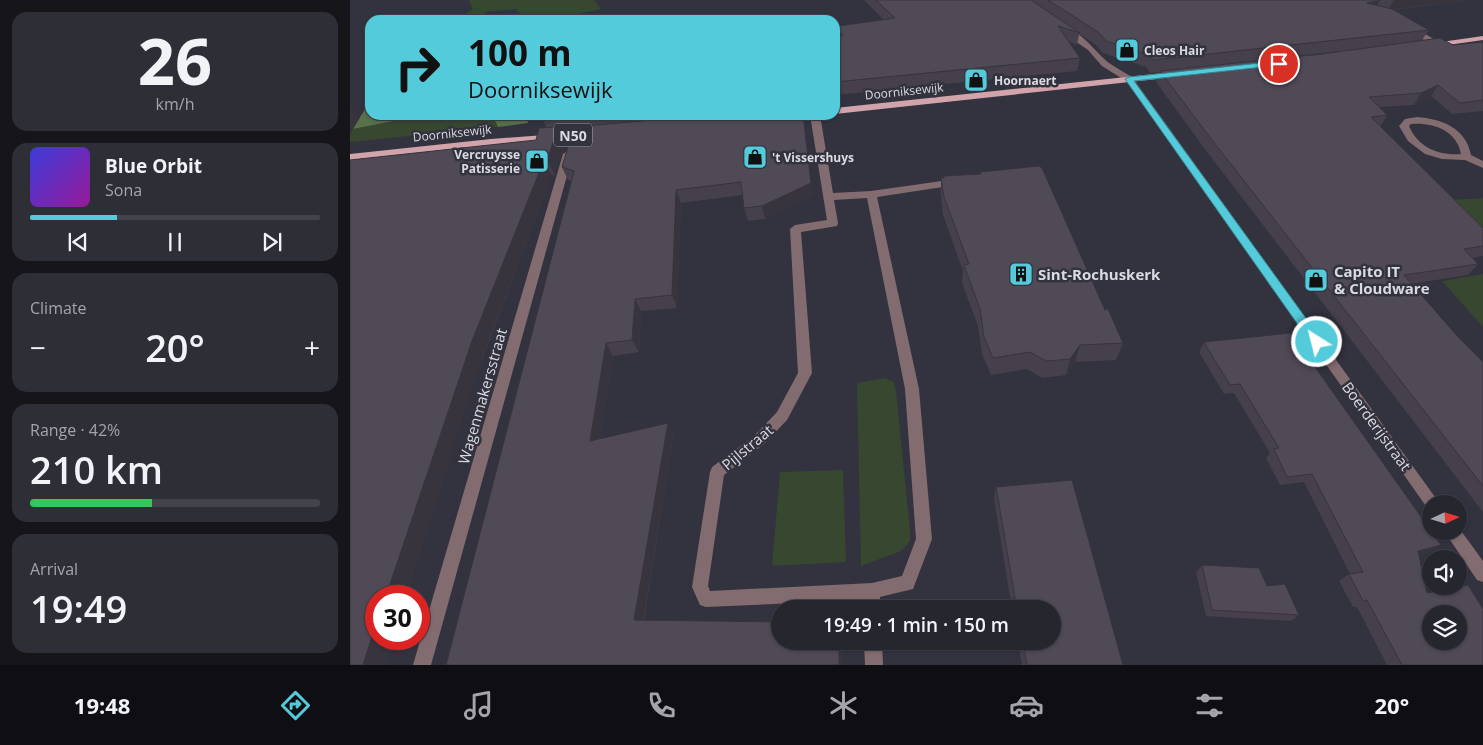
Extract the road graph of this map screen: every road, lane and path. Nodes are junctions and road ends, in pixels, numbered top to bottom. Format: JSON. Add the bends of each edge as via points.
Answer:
{"nodes":[{"id":1,"x":1403,"y":24,"type":"edge"},
{"id":2,"x":1058,"y":25,"type":"edge"},
{"id":3,"x":1483,"y":38,"type":"edge"},
{"id":4,"x":1438,"y":44,"type":"junction"},
{"id":5,"x":1420,"y":46,"type":"edge"},
{"id":6,"x":1184,"y":74,"type":"edge"},
{"id":7,"x":1129,"y":79,"type":"junction"},
{"id":8,"x":840,"y":110,"type":"edge"},
{"id":9,"x":816,"y":120,"type":"edge"},
{"id":10,"x":595,"y":134,"type":"edge"},
{"id":11,"x":574,"y":135,"type":"junction"},
{"id":12,"x":350,"y":157,"type":"edge"},
{"id":13,"x":1466,"y":157,"type":"junction"},
{"id":14,"x":1483,"y":165,"type":"edge"},
{"id":15,"x":969,"y":180,"type":"edge"},
{"id":16,"x":871,"y":194,"type":"junction"},
{"id":17,"x":829,"y":197,"type":"junction"},
{"id":18,"x":1427,"y":495,"type":"edge"},
{"id":19,"x":1458,"y":540,"type":"edge"},
{"id":20,"x":1483,"y":574,"type":"edge"},
{"id":21,"x":872,"y":590,"type":"junction"},
{"id":22,"x":872,"y":600,"type":"edge"},
{"id":23,"x":873,"y":650,"type":"edge"},
{"id":24,"x":422,"y":665,"type":"edge"},
{"id":25,"x":874,"y":665,"type":"edge"}],
"edges":[{"from":1,"to":4,"type":"street"},
{"from":2,"to":7,"type":"street"},
{"from":3,"to":4,"type":"main road"},
{"from":4,"to":5,"type":"main road"},
{"from":6,"to":7,"type":"main road","name":"Doorniksewijk"},
{"from":7,"to":8,"type":"main road","name":"Doorniksewijk"},
{"from":7,"to":18,"type":"street","name":"Boerderijstraat"},
{"from":9,"to":17,"type":"street","name":"Pijlstraat"},
{"from":10,"to":11,"type":"main road","name":"Doorniksewijk","number":"N50"},
{"from":11,"to":12,"type":"main road","name":"Doorniksewijk","number":"N50"},
{"from":11,"to":24,"type":"street","name":"Wagenmakersstraat"},
{"from":13,"to":13,"type":"street","via":[[1461,141],[1436,123],[1421,119],[1408,121],[1404,126],[1408,137],[1419,147],[1435,155]]},
{"from":13,"to":14,"type":"street"},
{"from":15,"to":16,"type":"street"},
{"from":16,"to":17,"type":"street"},
{"from":16,"to":21,"type":"street","name":"Pijlstraat","via":[[912,389],[924,539],[907,583]]},
{"from":17,"to":21,"type":"street","name":"Pijlstraat","via":[[833,223],[795,229],[806,373],[782,416],[759,440],[717,472],[700,587],[706,600]]},
{"from":19,"to":20,"type":"street"},
{"from":21,"to":22,"type":"street"},
{"from":23,"to":25,"type":"street"}]}
